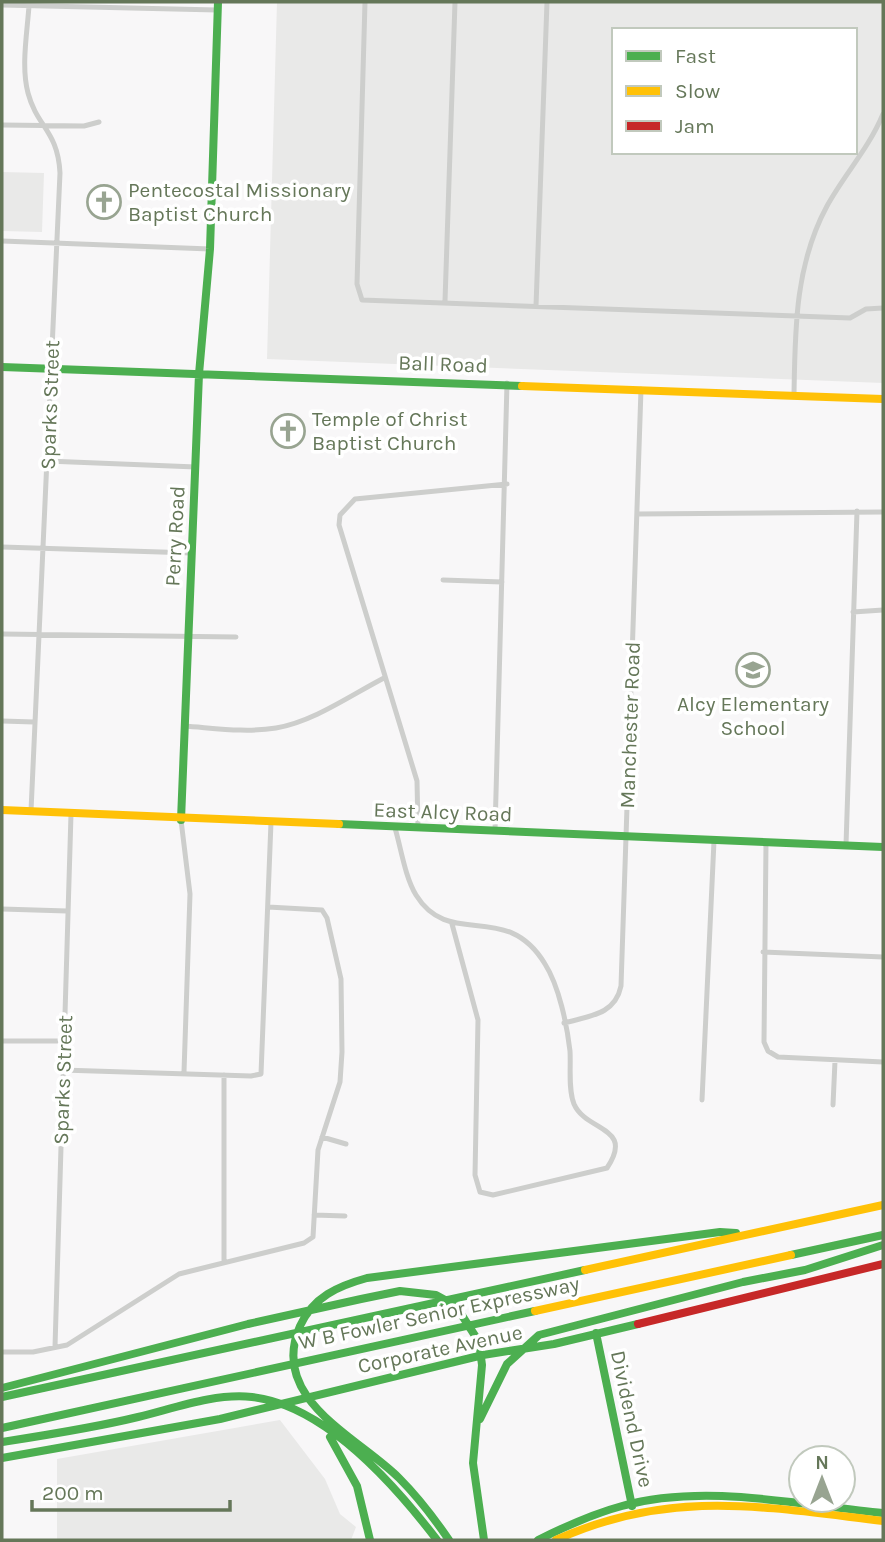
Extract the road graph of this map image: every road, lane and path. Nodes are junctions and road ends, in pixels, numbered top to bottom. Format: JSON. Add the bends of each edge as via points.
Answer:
{"nodes":[{"id":1,"x":365,"y":2,"type":"edge"},
{"id":2,"x":455,"y":2,"type":"edge"},
{"id":3,"x":547,"y":2,"type":"edge"},
{"id":4,"x":94,"y":4,"type":"edge"},
{"id":5,"x":2,"y":5,"type":"edge"},
{"id":6,"x":29,"y":6,"type":"junction"},
{"id":7,"x":217,"y":6,"type":"edge"},
{"id":8,"x":883,"y":114,"type":"edge"},
{"id":9,"x":99,"y":122,"type":"dead end"},
{"id":10,"x":2,"y":125,"type":"edge"},
{"id":11,"x":44,"y":125,"type":"junction"},
{"id":12,"x":2,"y":241,"type":"edge"},
{"id":13,"x":57,"y":243,"type":"junction"},
{"id":14,"x":210,"y":249,"type":"junction"},
{"id":15,"x":445,"y":301,"type":"junction"},
{"id":16,"x":536,"y":306,"type":"junction"},
{"id":17,"x":883,"y":308,"type":"edge"},
{"id":18,"x":796,"y":317,"type":"junction"},
{"id":19,"x":2,"y":367,"type":"edge"},
{"id":20,"x":51,"y":369,"type":"junction"},
{"id":21,"x":199,"y":374,"type":"junction"},
{"id":22,"x":507,"y":383,"type":"junction"},
{"id":23,"x":641,"y":389,"type":"junction"},
{"id":24,"x":794,"y":395,"type":"junction"},
{"id":25,"x":883,"y":399,"type":"edge"},
{"id":26,"x":47,"y":461,"type":"junction"},
{"id":27,"x":196,"y":467,"type":"junction"},
{"id":28,"x":507,"y":484,"type":"junction"},
{"id":29,"x":857,"y":511,"type":"junction"},
{"id":30,"x":883,"y":512,"type":"edge"},
{"id":31,"x":638,"y":514,"type":"junction"},
{"id":32,"x":2,"y":547,"type":"edge"},
{"id":33,"x":44,"y":548,"type":"junction"},
{"id":34,"x":192,"y":553,"type":"junction"},
{"id":35,"x":443,"y":580,"type":"dead end"},
{"id":36,"x":502,"y":582,"type":"junction"},
{"id":37,"x":883,"y":610,"type":"edge"},
{"id":38,"x":853,"y":612,"type":"junction"},
{"id":39,"x":2,"y":634,"type":"edge"},
{"id":40,"x":38,"y":635,"type":"junction"},
{"id":41,"x":236,"y":636,"type":"dead end"},
{"id":42,"x":187,"y":638,"type":"junction"},
{"id":43,"x":384,"y":678,"type":"junction"},
{"id":44,"x":2,"y":720,"type":"edge"},
{"id":45,"x":34,"y":722,"type":"junction"},
{"id":46,"x":184,"y":726,"type":"junction"},
{"id":47,"x":2,"y":810,"type":"edge"},
{"id":48,"x":31,"y":811,"type":"junction"},
{"id":49,"x":71,"y":814,"type":"junction"},
{"id":50,"x":181,"y":820,"type":"junction"},
{"id":51,"x":271,"y":822,"type":"junction"},
{"id":52,"x":396,"y":828,"type":"junction"},
{"id":53,"x":418,"y":828,"type":"junction"},
{"id":54,"x":495,"y":831,"type":"junction"},
{"id":55,"x":626,"y":837,"type":"junction"},
{"id":56,"x":714,"y":841,"type":"junction"},
{"id":57,"x":766,"y":843,"type":"junction"},
{"id":58,"x":846,"y":845,"type":"junction"},
{"id":59,"x":883,"y":847,"type":"edge"},
{"id":60,"x":268,"y":907,"type":"junction"},
{"id":61,"x":2,"y":909,"type":"edge"},
{"id":62,"x":67,"y":911,"type":"junction"},
{"id":63,"x":452,"y":924,"type":"junction"},
{"id":64,"x":763,"y":952,"type":"junction"},
{"id":65,"x":883,"y":957,"type":"edge"},
{"id":66,"x":564,"y":1023,"type":"junction"},
{"id":67,"x":2,"y":1041,"type":"edge"},
{"id":68,"x":64,"y":1041,"type":"junction"},
{"id":69,"x":835,"y":1061,"type":"junction"},
{"id":70,"x":883,"y":1062,"type":"edge"},
{"id":71,"x":62,"y":1070,"type":"junction"},
{"id":72,"x":184,"y":1072,"type":"junction"},
{"id":73,"x":224,"y":1075,"type":"junction"},
{"id":74,"x":702,"y":1100,"type":"dead end"},
{"id":75,"x":833,"y":1105,"type":"dead end"},
{"id":76,"x":322,"y":1137,"type":"junction"},
{"id":77,"x":346,"y":1144,"type":"dead end"},
{"id":78,"x":883,"y":1205,"type":"edge"},
{"id":79,"x":314,"y":1215,"type":"junction"},
{"id":80,"x":345,"y":1216,"type":"dead end"},
{"id":81,"x":750,"y":1234,"type":"junction"},
{"id":82,"x":883,"y":1235,"type":"edge"},
{"id":83,"x":883,"y":1245,"type":"edge"},
{"id":84,"x":224,"y":1261,"type":"junction"},
{"id":85,"x":883,"y":1264,"type":"edge"},
{"id":86,"x":596,"y":1333,"type":"junction"},
{"id":87,"x":55,"y":1346,"type":"junction"},
{"id":88,"x":2,"y":1352,"type":"edge"},
{"id":89,"x":2,"y":1388,"type":"edge"},
{"id":90,"x":2,"y":1397,"type":"edge"},
{"id":91,"x":320,"y":1423,"type":"junction"},
{"id":92,"x":2,"y":1428,"type":"edge"},
{"id":93,"x":476,"y":1428,"type":"junction"},
{"id":94,"x":2,"y":1442,"type":"edge"},
{"id":95,"x":2,"y":1458,"type":"edge"},
{"id":96,"x":631,"y":1501,"type":"junction"},
{"id":97,"x":634,"y":1512,"type":"junction"},
{"id":98,"x":883,"y":1513,"type":"edge"},
{"id":99,"x":883,"y":1521,"type":"edge"},
{"id":100,"x":370,"y":1540,"type":"edge"},
{"id":101,"x":437,"y":1540,"type":"edge"},
{"id":102,"x":449,"y":1540,"type":"edge"},
{"id":103,"x":484,"y":1540,"type":"edge"},
{"id":104,"x":538,"y":1540,"type":"edge"},
{"id":105,"x":555,"y":1540,"type":"edge"}],
"edges":[{"from":1,"to":15,"type":"street","via":[[357,284],[362,300]]},
{"from":2,"to":15,"type":"street"},
{"from":3,"to":16,"type":"street"},
{"from":4,"to":6,"type":"street"},
{"from":4,"to":7,"type":"street"},
{"from":5,"to":6,"type":"street"},
{"from":6,"to":11,"type":"street","name":"Sparks Street","via":[[28,94]]},
{"from":7,"to":14,"type":"main road","name":"Perry Road"},
{"from":8,"to":18,"type":"street","via":[[820,220],[803,268]]},
{"from":9,"to":11,"type":"street"},
{"from":10,"to":11,"type":"street"},
{"from":11,"to":13,"type":"street","name":"Sparks Street","via":[[59,154]]},
{"from":12,"to":13,"type":"street"},
{"from":13,"to":14,"type":"street"},
{"from":13,"to":20,"type":"street","name":"Sparks Street"},
{"from":14,"to":21,"type":"main road","name":"Perry Road"},
{"from":15,"to":16,"type":"street"},
{"from":16,"to":18,"type":"street"},
{"from":17,"to":18,"type":"street","via":[[866,309],[849,318]]},
{"from":18,"to":24,"type":"street"},
{"from":19,"to":20,"type":"main road","name":"Ball Road"},
{"from":20,"to":21,"type":"main road","name":"Ball Road"},
{"from":20,"to":26,"type":"street","name":"Sparks Street"},
{"from":21,"to":22,"type":"main road","name":"Ball Road"},
{"from":21,"to":27,"type":"main road","name":"Perry Road"},
{"from":22,"to":23,"type":"main road","name":"Ball Road"},
{"from":22,"to":28,"type":"street"},
{"from":23,"to":24,"type":"main road","name":"Ball Road"},
{"from":23,"to":31,"type":"street","name":"Manchester Road"},
{"from":24,"to":25,"type":"main road","name":"Ball Road"},
{"from":26,"to":27,"type":"street"},
{"from":26,"to":33,"type":"street","name":"Sparks Street"},
{"from":27,"to":34,"type":"main road","name":"Perry Road"},
{"from":28,"to":36,"type":"street"},
{"from":28,"to":43,"type":"street","via":[[355,499],[340,515],[339,525]]},
{"from":29,"to":30,"type":"street"},
{"from":29,"to":31,"type":"street"},
{"from":29,"to":38,"type":"street"},
{"from":31,"to":55,"type":"street","name":"Manchester Road"},
{"from":32,"to":33,"type":"street"},
{"from":33,"to":34,"type":"street"},
{"from":33,"to":40,"type":"street","name":"Sparks Street"},
{"from":34,"to":42,"type":"main road","name":"Perry Road"},
{"from":35,"to":36,"type":"street"},
{"from":36,"to":54,"type":"street"},
{"from":37,"to":38,"type":"street"},
{"from":38,"to":58,"type":"street"},
{"from":39,"to":40,"type":"street"},
{"from":40,"to":42,"type":"street"},
{"from":40,"to":45,"type":"street","name":"Sparks Street"},
{"from":41,"to":42,"type":"street"},
{"from":42,"to":46,"type":"main road","name":"Perry Road"},
{"from":43,"to":46,"type":"street","via":[[277,728]]},
{"from":43,"to":53,"type":"street","via":[[417,781]]},
{"from":44,"to":45,"type":"street"},
{"from":45,"to":48,"type":"street","name":"Sparks Street"},
{"from":46,"to":50,"type":"main road","name":"Perry Road"},
{"from":47,"to":48,"type":"main road","name":"East Alcy Road"},
{"from":48,"to":49,"type":"main road","name":"East Alcy Road"},
{"from":49,"to":50,"type":"main road","name":"East Alcy Road"},
{"from":49,"to":62,"type":"street","name":"Sparks Street"},
{"from":50,"to":51,"type":"main road","name":"East Alcy Road"},
{"from":50,"to":72,"type":"street","name":"Perry Road","via":[[190,894]]},
{"from":51,"to":52,"type":"main road","name":"East Alcy Road"},
{"from":51,"to":60,"type":"street"},
{"from":52,"to":53,"type":"main road","name":"East Alcy Road"},
{"from":52,"to":63,"type":"street","via":[[414,893],[438,919]]},
{"from":53,"to":54,"type":"main road","name":"East Alcy Road"},
{"from":54,"to":55,"type":"main road","name":"East Alcy Road"},
{"from":55,"to":56,"type":"main road","name":"East Alcy Road"},
{"from":55,"to":66,"type":"street","name":"Manchester Road","via":[[619,999],[607,1011]]},
{"from":56,"to":57,"type":"main road","name":"East Alcy Road"},
{"from":56,"to":74,"type":"street"},
{"from":57,"to":58,"type":"main road","name":"East Alcy Road"},
{"from":57,"to":64,"type":"street"},
{"from":58,"to":59,"type":"main road","name":"East Alcy Road"},
{"from":60,"to":73,"type":"street","via":[[261,1074]]},
{"from":60,"to":76,"type":"street","via":[[313,908],[322,910],[327,918],[341,979],[342,1052],[340,1082]]},
{"from":61,"to":62,"type":"street"},
{"from":62,"to":68,"type":"street","name":"Sparks Street"},
{"from":63,"to":66,"type":"street","via":[[486,924],[529,944],[552,978]]},
{"from":63,"to":66,"type":"street","via":[[478,1020],[475,1175],[480,1192],[493,1195],[607,1168],[614,1157],[616,1143],[608,1131],[579,1112],[573,1101]]},
{"from":64,"to":65,"type":"street"},
{"from":64,"to":69,"type":"street","via":[[764,1042],[768,1051],[778,1057]]},
{"from":67,"to":68,"type":"street"},
{"from":68,"to":71,"type":"street","name":"Sparks Street"},
{"from":69,"to":70,"type":"street"},
{"from":69,"to":75,"type":"street"},
{"from":71,"to":72,"type":"street"},
{"from":71,"to":87,"type":"street","name":"Sparks Street"},
{"from":72,"to":73,"type":"street"},
{"from":73,"to":84,"type":"street"},
{"from":76,"to":77,"type":"street"},
{"from":76,"to":79,"type":"street"},
{"from":78,"to":81,"type":"main road","name":"W B Fowler Senior Expressway"},
{"from":79,"to":80,"type":"street"},
{"from":79,"to":84,"type":"street","via":[[313,1237],[304,1243]]},
{"from":81,"to":90,"type":"main road","name":"W B Fowler Senior Expressway"},
{"from":81,"to":102,"type":"main road","via":[[720,1232],[367,1278],[330,1291],[306,1314],[296,1334],[294,1352],[299,1380],[318,1410],[391,1470]]},
{"from":82,"to":92,"type":"main road","name":"W B Fowler Senior Expressway"},
{"from":83,"to":93,"type":"main road","via":[[805,1270],[553,1329],[529,1342],[507,1364]]},
{"from":84,"to":87,"type":"street","via":[[179,1274],[75,1340]]},
{"from":85,"to":86,"type":"main road","name":"Corporate Avenue"},
{"from":86,"to":95,"type":"main road","name":"Corporate Avenue","via":[[147,1434]]},
{"from":86,"to":96,"type":"main road","name":"Dividend Drive"},
{"from":87,"to":88,"type":"street"},
{"from":89,"to":93,"type":"main road","via":[[271,1318],[413,1291],[443,1298],[462,1313],[480,1342]]},
{"from":91,"to":94,"type":"main road","via":[[284,1404],[250,1396]]},
{"from":91,"to":100,"type":"main road","via":[[359,1485]]},
{"from":91,"to":101,"type":"main road","via":[[398,1493]]},
{"from":93,"to":103,"type":"main road","via":[[474,1474]]},
{"from":96,"to":97,"type":"main road","name":"Dividend Drive"},
{"from":96,"to":98,"type":"main road","via":[[701,1494]]},
{"from":96,"to":104,"type":"main road","via":[[594,1511]]},
{"from":97,"to":99,"type":"main road","via":[[678,1505],[737,1506]]},
{"from":97,"to":105,"type":"main road","via":[[595,1522]]}]}
